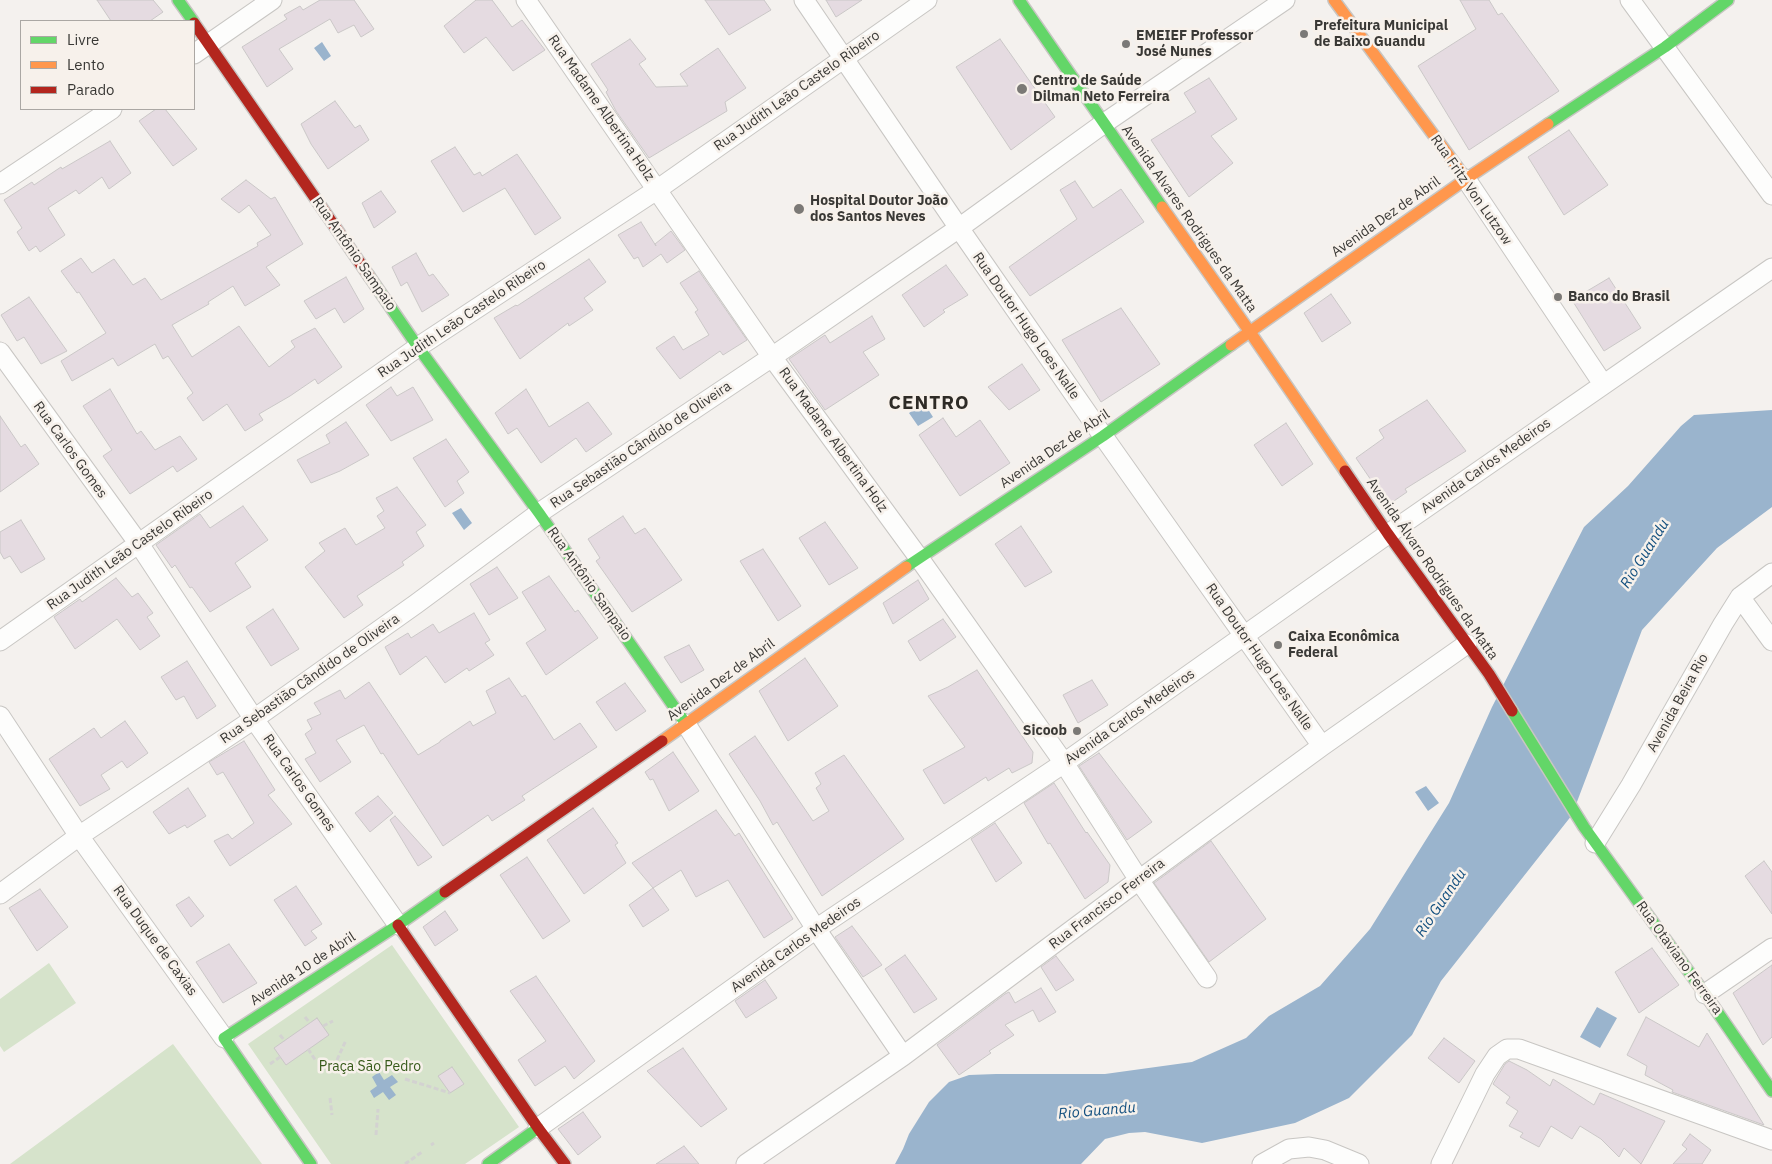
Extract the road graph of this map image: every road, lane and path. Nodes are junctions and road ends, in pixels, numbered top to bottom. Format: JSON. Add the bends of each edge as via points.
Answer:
{"nodes":[{"id":1,"x":178,"y":0,"type":"edge"},
{"id":2,"x":272,"y":0,"type":"edge"},
{"id":3,"x":526,"y":0,"type":"edge"},
{"id":4,"x":804,"y":0,"type":"edge"},
{"id":5,"x":927,"y":0,"type":"edge"},
{"id":6,"x":1019,"y":0,"type":"edge"},
{"id":7,"x":1284,"y":0,"type":"edge"},
{"id":8,"x":1334,"y":0,"type":"edge"},
{"id":9,"x":1630,"y":0,"type":"edge"},
{"id":10,"x":1728,"y":0,"type":"edge"},
{"id":11,"x":192,"y":20,"type":"edge"},
{"id":12,"x":195,"y":29,"type":"edge"},
{"id":13,"x":1664,"y":47,"type":"junction"},
{"id":14,"x":201,"y":49,"type":"edge"},
{"id":15,"x":844,"y":57,"type":"junction"},
{"id":16,"x":111,"y":110,"type":"edge"},
{"id":17,"x":1103,"y":124,"type":"junction"},
{"id":18,"x":1466,"y":179,"type":"junction"},
{"id":19,"x":0,"y":184,"type":"edge"},
{"id":20,"x":658,"y":189,"type":"junction"},
{"id":21,"x":1772,"y":195,"type":"edge"},
{"id":22,"x":959,"y":228,"type":"junction"},
{"id":23,"x":1772,"y":268,"type":"edge"},
{"id":24,"x":1250,"y":332,"type":"junction"},
{"id":25,"x":418,"y":347,"type":"junction"},
{"id":26,"x":0,"y":352,"type":"edge"},
{"id":27,"x":772,"y":357,"type":"junction"},
{"id":28,"x":1603,"y":384,"type":"junction"},
{"id":29,"x":1103,"y":436,"type":"junction"},
{"id":30,"x":540,"y":513,"type":"junction"},
{"id":31,"x":1388,"y":534,"type":"junction"},
{"id":32,"x":139,"y":544,"type":"junction"},
{"id":33,"x":919,"y":558,"type":"junction"},
{"id":34,"x":1772,"y":573,"type":"edge"},
{"id":35,"x":1740,"y":597,"type":"junction"},
{"id":36,"x":1245,"y":636,"type":"junction"},
{"id":37,"x":1772,"y":641,"type":"edge"},
{"id":38,"x":0,"y":642,"type":"edge"},
{"id":39,"x":1467,"y":644,"type":"junction"},
{"id":40,"x":0,"y":716,"type":"edge"},
{"id":41,"x":254,"y":719,"type":"junction"},
{"id":42,"x":686,"y":724,"type":"junction"},
{"id":43,"x":1322,"y":746,"type":"junction"},
{"id":44,"x":1064,"y":764,"type":"junction"},
{"id":45,"x":1584,"y":827,"type":"joint"},
{"id":46,"x":79,"y":836,"type":"junction"},
{"id":47,"x":1596,"y":843,"type":"junction"},
{"id":48,"x":1138,"y":880,"type":"junction"},
{"id":49,"x":0,"y":894,"type":"edge"},
{"id":50,"x":398,"y":924,"type":"junction"},
{"id":51,"x":816,"y":929,"type":"junction"},
{"id":52,"x":1772,"y":948,"type":"edge"},
{"id":53,"x":1208,"y":978,"type":"dead end"},
{"id":54,"x":1705,"y":994,"type":"junction"},
{"id":55,"x":305,"y":1018,"type":"dead end"},
{"id":56,"x":333,"y":1021,"type":"dead end"},
{"id":57,"x":310,"y":1024,"type":"dead end"},
{"id":58,"x":324,"y":1026,"type":"dead end"},
{"id":59,"x":280,"y":1035,"type":"dead end"},
{"id":60,"x":224,"y":1038,"type":"junction"},
{"id":61,"x":346,"y":1040,"type":"dead end"},
{"id":62,"x":285,"y":1041,"type":"dead end"},
{"id":63,"x":308,"y":1049,"type":"dead end"},
{"id":64,"x":903,"y":1056,"type":"junction"},
{"id":65,"x":280,"y":1057,"type":"dead end"},
{"id":66,"x":337,"y":1060,"type":"dead end"},
{"id":67,"x":316,"y":1061,"type":"dead end"},
{"id":68,"x":270,"y":1064,"type":"dead end"},
{"id":69,"x":405,"y":1079,"type":"dead end"},
{"id":70,"x":1772,"y":1091,"type":"edge"},
{"id":71,"x":450,"y":1093,"type":"dead end"},
{"id":72,"x":330,"y":1098,"type":"dead end"},
{"id":73,"x":378,"y":1109,"type":"dead end"},
{"id":74,"x":332,"y":1115,"type":"dead end"},
{"id":75,"x":538,"y":1128,"type":"junction"},
{"id":76,"x":376,"y":1134,"type":"dead end"},
{"id":77,"x":1772,"y":1140,"type":"edge"},
{"id":78,"x":422,"y":1152,"type":"dead end"},
{"id":79,"x":311,"y":1164,"type":"edge"},
{"id":80,"x":405,"y":1164,"type":"edge"},
{"id":81,"x":488,"y":1164,"type":"edge"},
{"id":82,"x":565,"y":1164,"type":"edge"},
{"id":83,"x":746,"y":1164,"type":"edge"},
{"id":84,"x":1262,"y":1164,"type":"edge"},
{"id":85,"x":1359,"y":1164,"type":"edge"},
{"id":86,"x":1440,"y":1164,"type":"edge"}],
"edges":[{"from":1,"to":11,"type":"street","name":"Rua Antônio Sampaio"},
{"from":2,"to":14,"type":"street"},
{"from":3,"to":20,"type":"street","name":"Rua Madame Albertina Holz"},
{"from":4,"to":15,"type":"street","name":"Rua Doutor Hugo Loes Nalle"},
{"from":5,"to":15,"type":"street","name":"Rua Judith Leão Castelo Ribeiro"},
{"from":6,"to":17,"type":"street","name":"Avenida Alvares Rodrigues da Matta"},
{"from":7,"to":17,"type":"street","name":"Rua Sebastião Cândido de Oliveira"},
{"from":8,"to":18,"type":"street","name":"Rua Fritz Von Lutzow"},
{"from":9,"to":13,"type":"street"},
{"from":10,"to":13,"type":"street","name":"Avenida Dez de Abril"},
{"from":12,"to":14,"type":"street","name":"Rua Antônio Sampaio"},
{"from":13,"to":18,"type":"street","name":"Avenida Dez de Abril"},
{"from":13,"to":21,"type":"street"},
{"from":14,"to":25,"type":"street","name":"Rua Antônio Sampaio"},
{"from":15,"to":20,"type":"street","name":"Rua Judith Leão Castelo Ribeiro"},
{"from":15,"to":22,"type":"street","name":"Rua Doutor Hugo Loes Nalle"},
{"from":16,"to":19,"type":"street"},
{"from":17,"to":22,"type":"street","name":"Rua Sebastião Cândido de Oliveira"},
{"from":17,"to":24,"type":"street","name":"Avenida Alvares Rodrigues da Matta"},
{"from":18,"to":24,"type":"street","name":"Avenida Dez de Abril"},
{"from":18,"to":28,"type":"street","name":"Rua Fritz Von Lutzow"},
{"from":20,"to":25,"type":"street","name":"Rua Judith Leão Castelo Ribeiro"},
{"from":20,"to":27,"type":"street","name":"Rua Madame Albertina Holz"},
{"from":22,"to":27,"type":"street","name":"Rua Sebastião Cândido de Oliveira"},
{"from":22,"to":29,"type":"street","name":"Rua Doutor Hugo Loes Nalle"},
{"from":23,"to":28,"type":"street","name":"Avenida Carlos Medeiros"},
{"from":24,"to":29,"type":"street","name":"Avenida Dez de Abril"},
{"from":24,"to":31,"type":"street","name":"Avenida Álvaro Rodrigues da Matta"},
{"from":25,"to":30,"type":"street","name":"Rua Antônio Sampaio"},
{"from":25,"to":32,"type":"street","name":"Rua Judith Leão Castelo Ribeiro"},
{"from":26,"to":32,"type":"street","name":"Rua Carlos Gomes"},
{"from":27,"to":30,"type":"street","name":"Rua Sebastião Cândido de Oliveira"},
{"from":27,"to":33,"type":"street","name":"Rua Madame Albertina Holz"},
{"from":28,"to":31,"type":"street","name":"Avenida Carlos Medeiros"},
{"from":29,"to":33,"type":"street","name":"Avenida Dez de Abril"},
{"from":29,"to":36,"type":"street","name":"Rua Doutor Hugo Loes Nalle"},
{"from":30,"to":41,"type":"street","name":"Rua Sebastião Cândido de Oliveira"},
{"from":30,"to":42,"type":"street","name":"Rua Antônio Sampaio"},
{"from":31,"to":36,"type":"street","name":"Avenida Carlos Medeiros"},
{"from":31,"to":39,"type":"street","name":"Avenida Álvaro Rodrigues da Matta"},
{"from":32,"to":38,"type":"street","name":"Rua Judith Leão Castelo Ribeiro"},
{"from":32,"to":41,"type":"street","name":"Rua Carlos Gomes"},
{"from":33,"to":42,"type":"street","name":"Avenida Dez de Abril"},
{"from":33,"to":44,"type":"street","name":"Rua Madame Albertina Holz"},
{"from":34,"to":35,"type":"street","name":"Avenida Beira Rio"},
{"from":35,"to":37,"type":"street"},
{"from":35,"to":47,"type":"street","name":"Avenida Beira Rio"},
{"from":36,"to":43,"type":"street","name":"Rua Doutor Hugo Loes Nalle"},
{"from":36,"to":44,"type":"street","name":"Avenida Carlos Medeiros"},
{"from":39,"to":43,"type":"street","name":"Rua Francisco Ferreira"},
{"from":39,"to":45,"type":"street","name":"Avenida Álvaro Rodrigues da Matta"},
{"from":40,"to":46,"type":"street","name":"Rua Duque de Caxias"},
{"from":41,"to":46,"type":"street","name":"Rua Sebastião Cândido de Oliveira"},
{"from":41,"to":50,"type":"street","name":"Rua Carlos Gomes"},
{"from":42,"to":50,"type":"street","name":"Avenida Dez de Abril"},
{"from":42,"to":51,"type":"street","name":"Rua Antônio Sampaio"},
{"from":43,"to":48,"type":"street","name":"Rua Francisco Ferreira"},
{"from":44,"to":48,"type":"street","name":"Rua Madame Albertina Holz"},
{"from":44,"to":51,"type":"street","name":"Avenida Carlos Medeiros"},
{"from":45,"to":47,"type":"street","name":"Rua Otaviano Ferreira"},
{"from":46,"to":49,"type":"street","name":"Rua Sebastião Cândido de Oliveira"},
{"from":46,"to":60,"type":"street","name":"Rua Duque de Caxias"},
{"from":47,"to":54,"type":"street","name":"Rua Otaviano Ferreira"},
{"from":48,"to":53,"type":"street","name":"Rua Madame Albertina Holz"},
{"from":48,"to":64,"type":"street","name":"Rua Francisco Ferreira"},
{"from":50,"to":60,"type":"street","name":"Avenida 10 de Abril"},
{"from":50,"to":75,"type":"street","name":"Rua Carlos Gomes"},
{"from":51,"to":64,"type":"street","name":"Rua Antônio Sampaio"},
{"from":51,"to":75,"type":"street","name":"Avenida Carlos Medeiros"},
{"from":52,"to":54,"type":"street"},
{"from":54,"to":70,"type":"street","name":"Rua Otaviano Ferreira"},
{"from":55,"to":57,"type":"path"},
{"from":56,"to":58,"type":"path"},
{"from":59,"to":62,"type":"path"},
{"from":60,"to":79,"type":"street","name":"Rua Duque de Caxias"},
{"from":61,"to":66,"type":"path"},
{"from":63,"to":67,"type":"path"},
{"from":64,"to":83,"type":"street","name":"Rua Francisco Ferreira"},
{"from":65,"to":68,"type":"path"},
{"from":69,"to":71,"type":"path"},
{"from":72,"to":74,"type":"path"},
{"from":73,"to":76,"type":"path"},
{"from":75,"to":81,"type":"street","name":"Avenida Carlos Medeiros"},
{"from":75,"to":82,"type":"street","name":"Rua Carlos Gomes"},
{"from":77,"to":86,"type":"street","via":[[1519,1049],[1507,1049],[1497,1056],[1485,1074]]},
{"from":78,"to":80,"type":"path"},
{"from":84,"to":85,"type":"street","via":[[1289,1149],[1309,1147]]}]}
